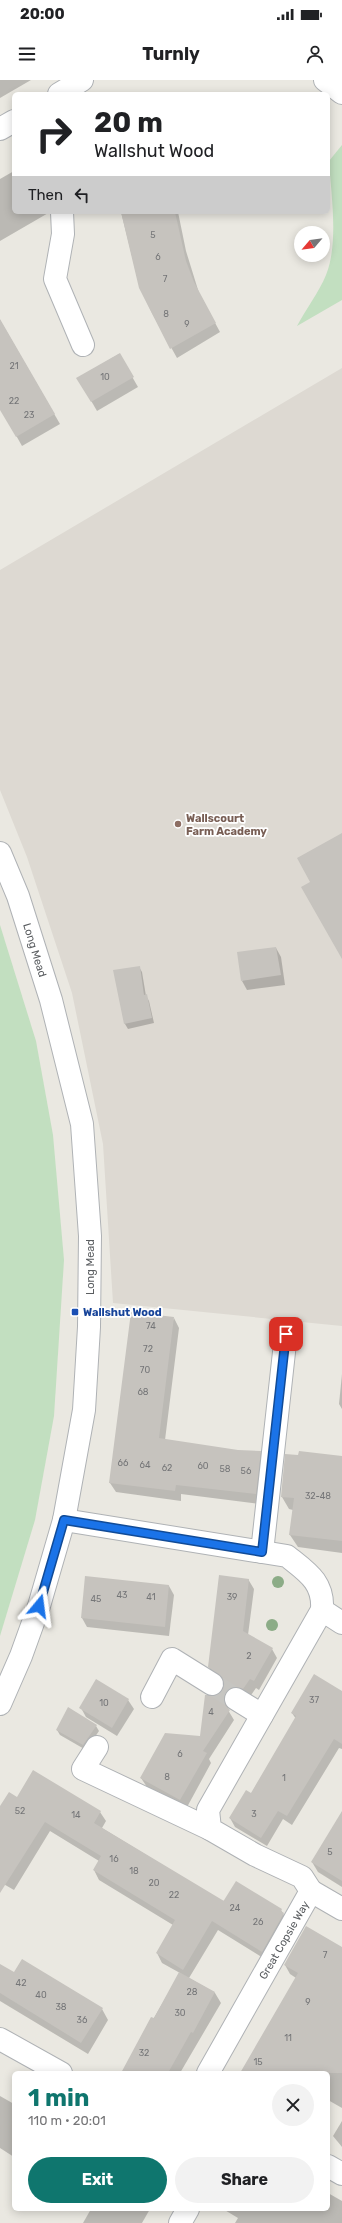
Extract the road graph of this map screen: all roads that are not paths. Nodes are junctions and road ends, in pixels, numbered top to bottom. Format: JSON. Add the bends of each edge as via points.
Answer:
{"nodes":[{"id":1,"x":82,"y":80,"type":"edge"},
{"id":2,"x":325,"y":80,"type":"edge"},
{"id":3,"x":62,"y":92,"type":"edge"},
{"id":4,"x":342,"y":93,"type":"edge"},
{"id":5,"x":12,"y":122,"type":"edge"},
{"id":6,"x":0,"y":129,"type":"edge"},
{"id":7,"x":62,"y":214,"type":"edge"},
{"id":8,"x":83,"y":345,"type":"dead end"},
{"id":9,"x":0,"y":853,"type":"edge"},
{"id":10,"x":286,"y":1334,"type":"dead end"},
{"id":11,"x":64,"y":1520,"type":"junction"},
{"id":12,"x":262,"y":1552,"type":"junction"},
{"id":13,"x":322,"y":1610,"type":"junction"},
{"id":14,"x":342,"y":1623,"type":"edge"},
{"id":15,"x":212,"y":1684,"type":"tunnel mouth"},
{"id":16,"x":152,"y":1697,"type":"dead end"},
{"id":17,"x":236,"y":1699,"type":"tunnel mouth"},
{"id":18,"x":0,"y":1704,"type":"edge"},
{"id":19,"x":262,"y":1715,"type":"junction"},
{"id":20,"x":97,"y":1747,"type":"dead end"},
{"id":21,"x":210,"y":1829,"type":"junction"},
{"id":22,"x":311,"y":1891,"type":"junction"},
{"id":23,"x":342,"y":1909,"type":"edge"},
{"id":24,"x":0,"y":2039,"type":"edge"},
{"id":25,"x":57,"y":2071,"type":"edge"},
{"id":26,"x":209,"y":2071,"type":"edge"},
{"id":27,"x":330,"y":2167,"type":"edge"},
{"id":28,"x":342,"y":2174,"type":"edge"},
{"id":29,"x":187,"y":2211,"type":"edge"},
{"id":30,"x":180,"y":2223,"type":"edge"}],
"edges":[{"from":1,"to":3,"type":"street"},
{"from":2,"to":4,"type":"street"},
{"from":5,"to":6,"type":"street"},
{"from":7,"to":8,"type":"street","via":[[63,234],[56,279]]},
{"from":9,"to":11,"type":"street","name":"Long Mead","via":[[18,896],[51,1000],[82,1124],[90,1236],[89,1327],[84,1410]]},
{"from":10,"to":12,"type":"street"},
{"from":11,"to":12,"type":"street"},
{"from":11,"to":18,"type":"street","name":"Long Mead","via":[[39,1606]]},
{"from":12,"to":13,"type":"street","via":[[287,1556],[312,1576],[323,1596]]},
{"from":13,"to":14,"type":"street"},
{"from":13,"to":19,"type":"street"},
{"from":15,"to":16,"type":"street","via":[[172,1658]]},
{"from":17,"to":19,"type":"street"},
{"from":19,"to":21,"type":"street","via":[[208,1810]]},
{"from":20,"to":21,"type":"street","name":"Great Copsie Way","via":[[83,1769]]},
{"from":21,"to":22,"type":"street","name":"Great Copsie Way","via":[[255,1855],[302,1877]]},
{"from":22,"to":23,"type":"street"},
{"from":22,"to":26,"type":"street","name":"Great Copsie Way"},
{"from":24,"to":25,"type":"street"},
{"from":27,"to":28,"type":"street"},
{"from":29,"to":30,"type":"street"}]}
